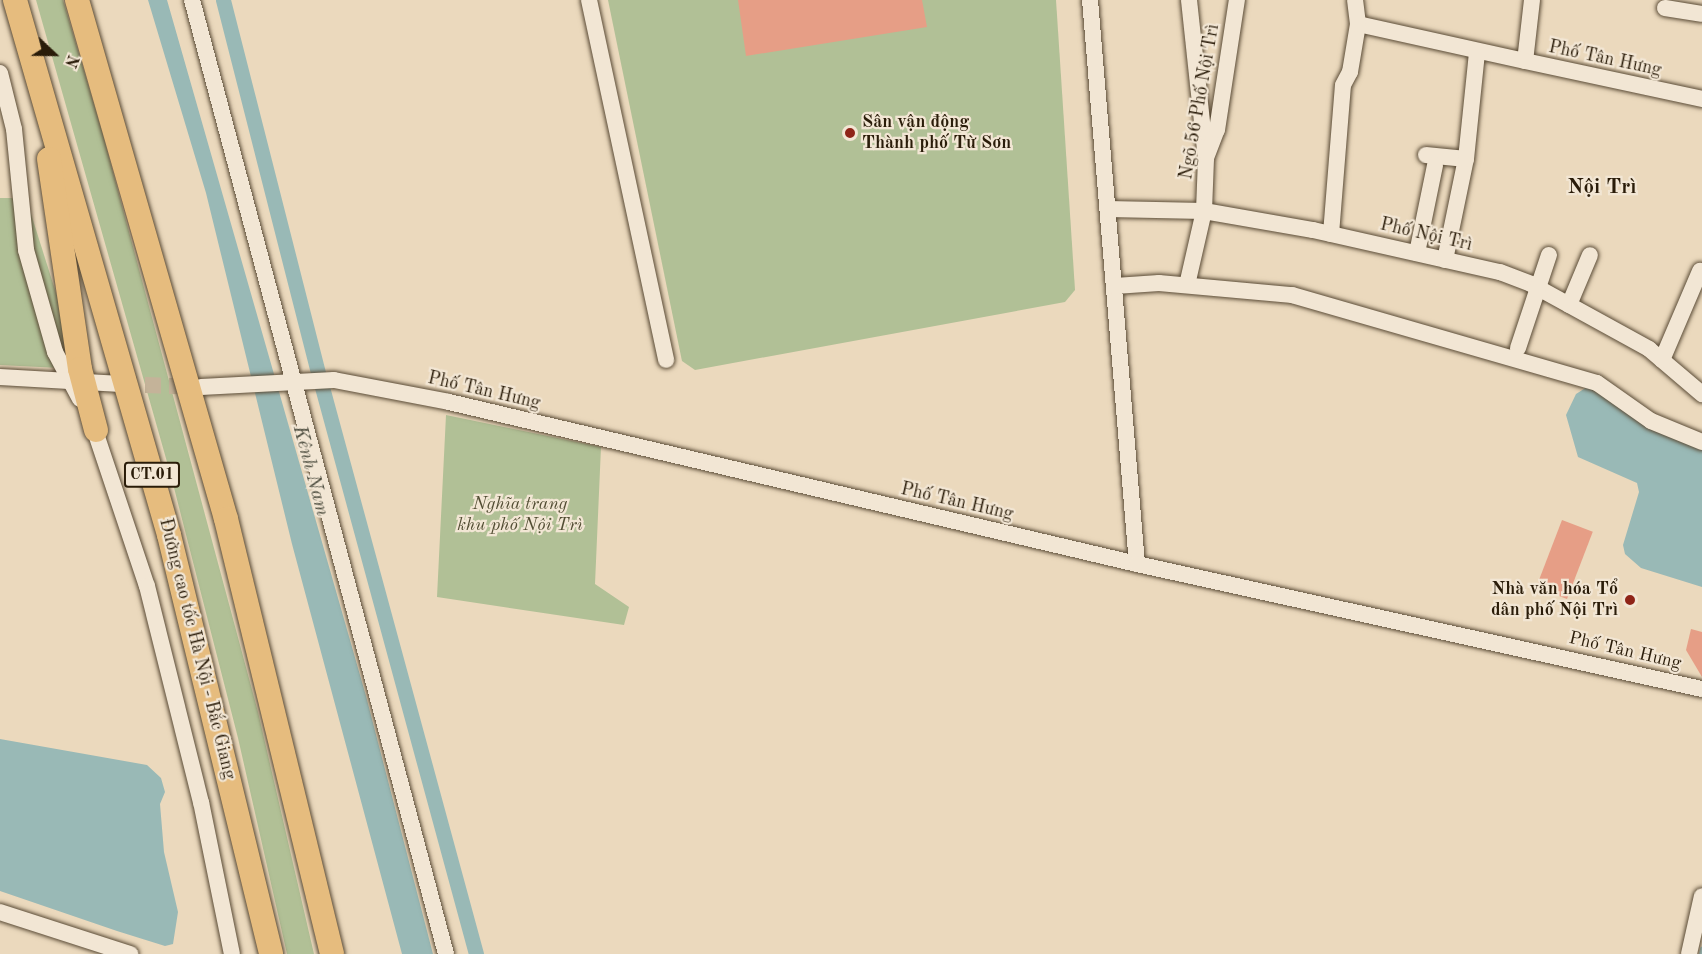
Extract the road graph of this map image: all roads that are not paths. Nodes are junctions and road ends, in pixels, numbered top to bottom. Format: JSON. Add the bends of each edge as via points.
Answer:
{"nodes":[{"id":1,"x":9,"y":0,"type":"edge"},
{"id":2,"x":15,"y":0,"type":"edge"},
{"id":3,"x":77,"y":0,"type":"edge"},
{"id":4,"x":192,"y":0,"type":"edge"},
{"id":5,"x":590,"y":0,"type":"edge"},
{"id":6,"x":1090,"y":0,"type":"edge"},
{"id":7,"x":1189,"y":0,"type":"edge"},
{"id":8,"x":1236,"y":0,"type":"edge"},
{"id":9,"x":1355,"y":0,"type":"edge"},
{"id":10,"x":1532,"y":0,"type":"edge"},
{"id":11,"x":1665,"y":8,"type":"dead end"},
{"id":12,"x":1702,"y":14,"type":"edge"},
{"id":13,"x":1358,"y":24,"type":"junction"},
{"id":14,"x":1477,"y":51,"type":"junction"},
{"id":15,"x":1524,"y":62,"type":"junction"},
{"id":16,"x":0,"y":73,"type":"edge"},
{"id":17,"x":1702,"y":99,"type":"edge"},
{"id":18,"x":1206,"y":158,"type":"junction"},
{"id":19,"x":1466,"y":159,"type":"junction"},
{"id":20,"x":1108,"y":209,"type":"junction"},
{"id":21,"x":1204,"y":211,"type":"junction"},
{"id":22,"x":1331,"y":234,"type":"junction"},
{"id":23,"x":1416,"y":253,"type":"junction"},
{"id":24,"x":1549,"y":255,"type":"dead end"},
{"id":25,"x":1590,"y":255,"type":"dead end"},
{"id":26,"x":1445,"y":260,"type":"junction"},
{"id":27,"x":1700,"y":271,"type":"dead end"},
{"id":28,"x":1187,"y":285,"type":"junction"},
{"id":29,"x":1115,"y":286,"type":"junction"},
{"id":30,"x":1537,"y":288,"type":"junction"},
{"id":31,"x":1569,"y":305,"type":"junction"},
{"id":32,"x":1518,"y":348,"type":"dead end"},
{"id":33,"x":666,"y":360,"type":"dead end"},
{"id":34,"x":1662,"y":360,"type":"junction"},
{"id":35,"x":0,"y":377,"type":"edge"},
{"id":36,"x":295,"y":380,"type":"junction"},
{"id":37,"x":78,"y":382,"type":"junction"},
{"id":38,"x":121,"y":384,"type":"tunnel mouth"},
{"id":39,"x":201,"y":387,"type":"tunnel mouth"},
{"id":40,"x":1702,"y":393,"type":"edge"},
{"id":41,"x":96,"y":430,"type":"joint"},
{"id":42,"x":1702,"y":442,"type":"edge"},
{"id":43,"x":1137,"y":564,"type":"junction"},
{"id":44,"x":1702,"y":689,"type":"edge"},
{"id":45,"x":1702,"y":896,"type":"edge"},
{"id":46,"x":0,"y":912,"type":"edge"},
{"id":47,"x":130,"y":954,"type":"edge"},
{"id":48,"x":232,"y":954,"type":"edge"},
{"id":49,"x":271,"y":954,"type":"edge"},
{"id":50,"x":332,"y":954,"type":"edge"},
{"id":51,"x":446,"y":954,"type":"edge"},
{"id":52,"x":1689,"y":954,"type":"edge"}],
"edges":[{"from":1,"to":37,"type":"highway","via":[[52,168]]},
{"from":2,"to":49,"type":"highway","name":"Đường cao tốc Hà Nội - Bắc Giang","number":"CT.01","via":[[169,535]]},
{"from":3,"to":50,"type":"highway","via":[[226,519]]},
{"from":4,"to":36,"type":"street"},
{"from":5,"to":33,"type":"street"},
{"from":6,"to":20,"type":"street"},
{"from":7,"to":18,"type":"street"},
{"from":8,"to":18,"type":"street","name":"Ngõ 56 Phố Nội Trì","via":[[1217,130]]},
{"from":9,"to":13,"type":"street"},
{"from":10,"to":15,"type":"street","name":"Phố Tân Hưng"},
{"from":11,"to":12,"type":"street"},
{"from":13,"to":14,"type":"street"},
{"from":13,"to":22,"type":"street","via":[[1350,72],[1343,85]]},
{"from":14,"to":15,"type":"street"},
{"from":14,"to":19,"type":"street"},
{"from":15,"to":17,"type":"street","name":"Phố Tân Hưng"},
{"from":16,"to":37,"type":"street","via":[[11,112],[26,250],[55,352]]},
{"from":18,"to":21,"type":"street","name":"Ngõ 56 Phố Nội Trì"},
{"from":19,"to":23,"type":"street","via":[[1430,160]]},
{"from":19,"to":26,"type":"street"},
{"from":20,"to":21,"type":"street","name":"Phố Nội Trì"},
{"from":20,"to":29,"type":"street"},
{"from":21,"to":22,"type":"street","name":"Phố Nội Trì"},
{"from":21,"to":28,"type":"street","name":"Ngõ 56 Phố Nội Trì"},
{"from":22,"to":23,"type":"street","name":"Phố Nội Trì"},
{"from":23,"to":26,"type":"street","name":"Phố Nội Trì"},
{"from":24,"to":30,"type":"street"},
{"from":25,"to":31,"type":"street"},
{"from":26,"to":30,"type":"street","name":"Phố Nội Trì","via":[[1500,272]]},
{"from":27,"to":34,"type":"street"},
{"from":28,"to":29,"type":"street"},
{"from":28,"to":42,"type":"street","via":[[1292,295],[1597,383],[1651,421]]},
{"from":29,"to":43,"type":"street"},
{"from":30,"to":31,"type":"street","name":"Phố Nội Trì"},
{"from":30,"to":32,"type":"street"},
{"from":31,"to":34,"type":"street","name":"Phố Nội Trì"},
{"from":34,"to":40,"type":"street","name":"Phố Nội Trì"},
{"from":35,"to":37,"type":"street"},
{"from":36,"to":39,"type":"street","name":"Phố Tân Hưng"},
{"from":36,"to":43,"type":"street","name":"Phố Tân Hưng","via":[[334,380],[449,402]]},
{"from":36,"to":51,"type":"street"},
{"from":37,"to":38,"type":"street"},
{"from":37,"to":41,"type":"highway"},
{"from":41,"to":48,"type":"street","via":[[147,586],[201,802]]},
{"from":43,"to":44,"type":"street","name":"Phố Tân Hưng"},
{"from":45,"to":52,"type":"street"},
{"from":46,"to":47,"type":"street"}]}
